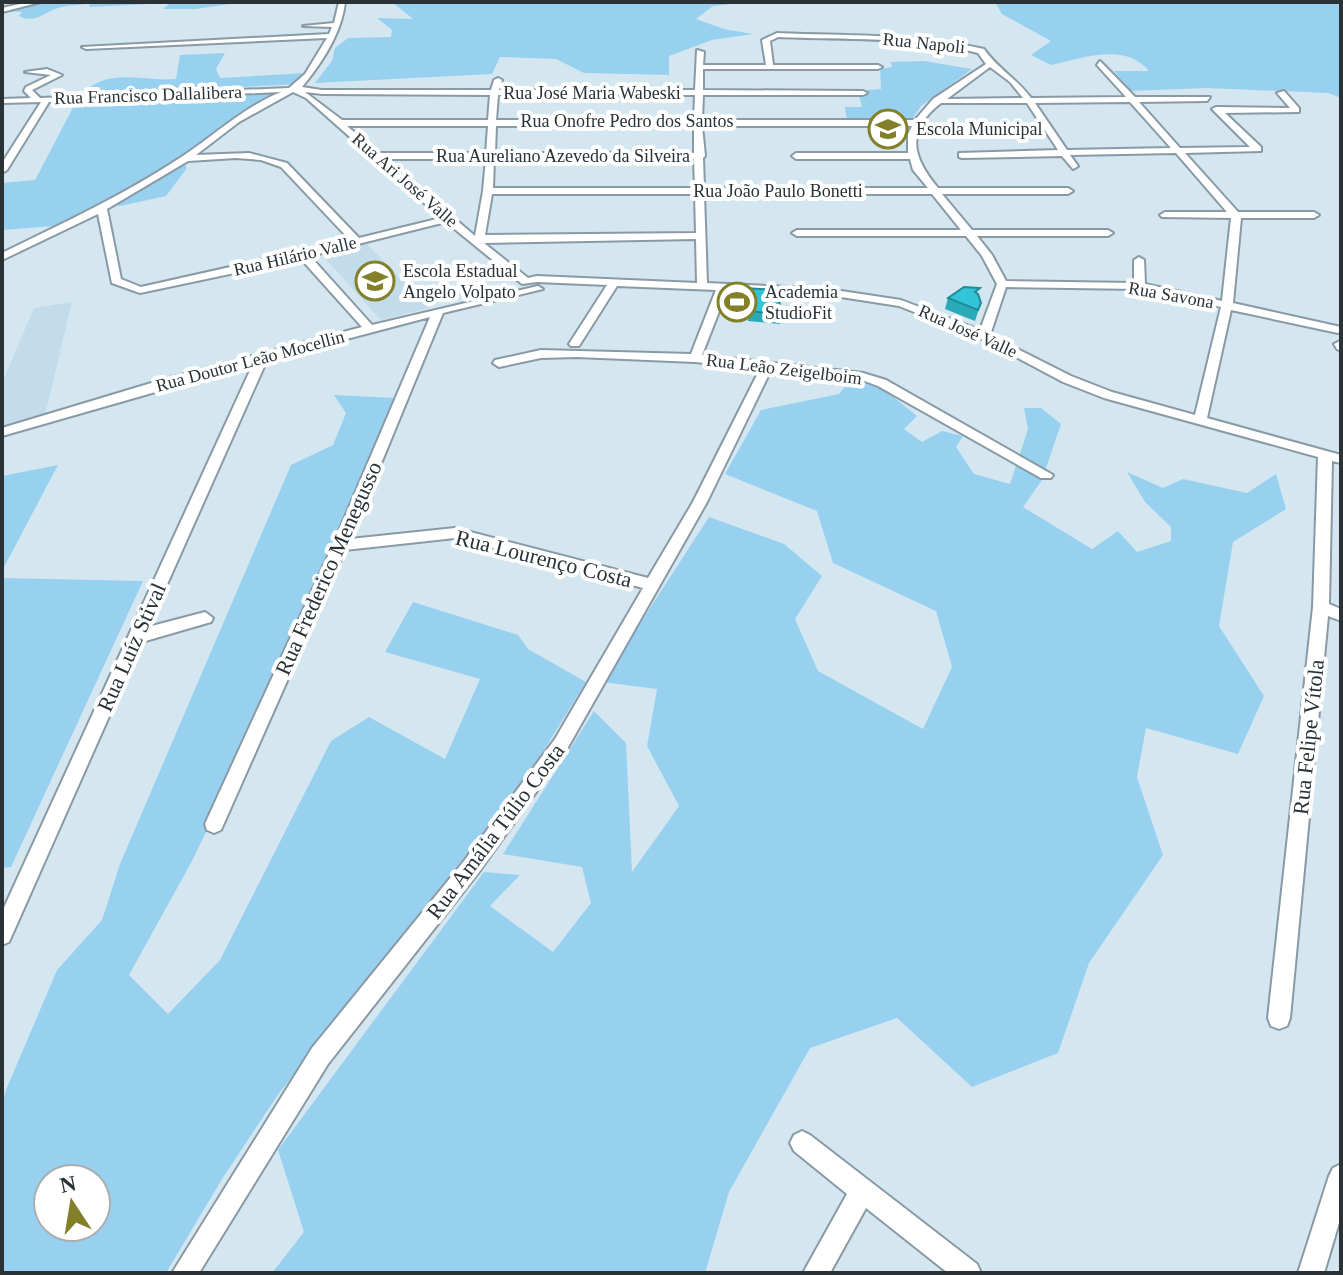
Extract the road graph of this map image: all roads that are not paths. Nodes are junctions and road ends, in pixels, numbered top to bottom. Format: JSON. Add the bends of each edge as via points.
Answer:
{"nodes":[{"id":1,"x":38,"y":2,"type":"edge"},
{"id":2,"x":342,"y":2,"type":"edge"},
{"id":3,"x":2,"y":10,"type":"edge"},
{"id":4,"x":337,"y":25,"type":"junction"},
{"id":5,"x":306,"y":26,"type":"dead end"},
{"id":6,"x":330,"y":36,"type":"junction"},
{"id":7,"x":86,"y":47,"type":"dead end"},
{"id":8,"x":700,"y":52,"type":"dead end"},
{"id":9,"x":1100,"y":63,"type":"dead end"},
{"id":10,"x":990,"y":64,"type":"junction"},
{"id":11,"x":699,"y":67,"type":"junction"},
{"id":12,"x":770,"y":67,"type":"junction"},
{"id":13,"x":878,"y":67,"type":"dead end"},
{"id":14,"x":29,"y":72,"type":"dead end"},
{"id":15,"x":498,"y":80,"type":"dead end"},
{"id":16,"x":296,"y":90,"type":"junction"},
{"id":17,"x":494,"y":92,"type":"junction"},
{"id":18,"x":698,"y":93,"type":"junction"},
{"id":19,"x":863,"y":93,"type":"dead end"},
{"id":20,"x":1281,"y":93,"type":"dead end"},
{"id":21,"x":1132,"y":98,"type":"junction"},
{"id":22,"x":43,"y":99,"type":"junction"},
{"id":23,"x":1027,"y":100,"type":"junction"},
{"id":24,"x":2,"y":101,"type":"edge"},
{"id":25,"x":936,"y":101,"type":"junction"},
{"id":26,"x":1218,"y":111,"type":"junction"},
{"id":27,"x":493,"y":121,"type":"junction"},
{"id":28,"x":698,"y":121,"type":"junction"},
{"id":29,"x":338,"y":123,"type":"junction"},
{"id":30,"x":917,"y":123,"type":"junction"},
{"id":31,"x":1177,"y":150,"type":"junction"},
{"id":32,"x":1063,"y":152,"type":"junction"},
{"id":33,"x":491,"y":155,"type":"junction"},
{"id":34,"x":962,"y":155,"type":"dead end"},
{"id":35,"x":378,"y":156,"type":"junction"},
{"id":36,"x":701,"y":156,"type":"junction"},
{"id":37,"x":796,"y":156,"type":"dead end"},
{"id":38,"x":910,"y":156,"type":"junction"},
{"id":39,"x":186,"y":158,"type":"junction"},
{"id":40,"x":1073,"y":166,"type":"dead end"},
{"id":41,"x":2,"y":170,"type":"edge"},
{"id":42,"x":700,"y":190,"type":"junction"},
{"id":43,"x":488,"y":191,"type":"junction"},
{"id":44,"x":932,"y":191,"type":"junction"},
{"id":45,"x":1068,"y":191,"type":"dead end"},
{"id":46,"x":102,"y":208,"type":"junction"},
{"id":47,"x":1165,"y":215,"type":"dead end"},
{"id":48,"x":1314,"y":215,"type":"dead end"},
{"id":49,"x":1236,"y":216,"type":"junction"},
{"id":50,"x":448,"y":219,"type":"junction"},
{"id":51,"x":797,"y":233,"type":"dead end"},
{"id":52,"x":1108,"y":233,"type":"dead end"},
{"id":53,"x":970,"y":234,"type":"junction"},
{"id":54,"x":701,"y":236,"type":"junction"},
{"id":55,"x":479,"y":240,"type":"junction"},
{"id":56,"x":357,"y":242,"type":"junction"},
{"id":57,"x":303,"y":255,"type":"junction"},
{"id":58,"x":2,"y":257,"type":"edge"},
{"id":59,"x":1139,"y":260,"type":"dead end"},
{"id":60,"x":534,"y":284,"type":"junction"},
{"id":61,"x":613,"y":284,"type":"junction"},
{"id":62,"x":1002,"y":284,"type":"junction"},
{"id":63,"x":1140,"y":286,"type":"junction"},
{"id":64,"x":702,"y":287,"type":"junction"},
{"id":65,"x":723,"y":287,"type":"junction"},
{"id":66,"x":1227,"y":305,"type":"junction"},
{"id":67,"x":438,"y":311,"type":"junction"},
{"id":68,"x":370,"y":329,"type":"junction"},
{"id":69,"x":1338,"y":330,"type":"dead end"},
{"id":70,"x":984,"y":336,"type":"junction"},
{"id":71,"x":575,"y":344,"type":"dead end"},
{"id":72,"x":695,"y":358,"type":"junction"},
{"id":73,"x":261,"y":359,"type":"junction"},
{"id":74,"x":499,"y":363,"type":"dead end"},
{"id":75,"x":767,"y":366,"type":"junction"},
{"id":76,"x":1200,"y":422,"type":"junction"},
{"id":77,"x":2,"y":432,"type":"edge"},
{"id":78,"x":1333,"y":457,"type":"edge"},
{"id":79,"x":1046,"y":475,"type":"dead end"},
{"id":80,"x":340,"y":545,"type":"junction"},
{"id":81,"x":652,"y":585,"type":"junction"},
{"id":82,"x":1321,"y":607,"type":"junction"},
{"id":83,"x":1341,"y":615,"type":"edge"},
{"id":84,"x":205,"y":618,"type":"dead end"},
{"id":85,"x":136,"y":637,"type":"junction"},
{"id":86,"x":214,"y":824,"type":"dead end"},
{"id":87,"x":2,"y":935,"type":"edge"},
{"id":88,"x":1279,"y":1018,"type":"dead end"},
{"id":89,"x":802,"y":1143,"type":"dead end"},
{"id":90,"x":1341,"y":1176,"type":"edge"},
{"id":91,"x":862,"y":1191,"type":"junction"},
{"id":92,"x":185,"y":1273,"type":"edge"},
{"id":93,"x":816,"y":1273,"type":"edge"},
{"id":94,"x":968,"y":1273,"type":"edge"},
{"id":95,"x":1311,"y":1273,"type":"edge"}],
"edges":[{"from":1,"to":3,"type":"street"},
{"from":2,"to":4,"type":"street"},
{"from":4,"to":5,"type":"street"},
{"from":4,"to":6,"type":"street"},
{"from":6,"to":7,"type":"street"},
{"from":6,"to":16,"type":"street"},
{"from":8,"to":11,"type":"street"},
{"from":9,"to":21,"type":"street"},
{"from":10,"to":12,"type":"street","name":"Rua Napoli","via":[[981,51],[965,47],[777,35],[766,40]]},
{"from":10,"to":23,"type":"street","name":"Rua Napoli","via":[[1006,71]]},
{"from":10,"to":25,"type":"street"},
{"from":11,"to":12,"type":"street"},
{"from":11,"to":18,"type":"street"},
{"from":12,"to":13,"type":"street"},
{"from":14,"to":22,"type":"street","via":[[58,75],[29,89]]},
{"from":15,"to":17,"type":"street"},
{"from":16,"to":17,"type":"street","name":"Rua José Maria Wabeski"},
{"from":16,"to":22,"type":"street","name":"Rua Francisco Dallalibera"},
{"from":16,"to":29,"type":"street","name":"Rua Ari José Valle"},
{"from":16,"to":39,"type":"street","via":[[236,120]]},
{"from":17,"to":18,"type":"street","name":"Rua José Maria Wabeski"},
{"from":17,"to":27,"type":"street"},
{"from":18,"to":19,"type":"street","name":"Rua José Maria Wabeski"},
{"from":18,"to":28,"type":"street"},
{"from":20,"to":26,"type":"street","via":[[1296,110]]},
{"from":21,"to":23,"type":"street"},
{"from":21,"to":26,"type":"street","via":[[1205,97]]},
{"from":21,"to":31,"type":"street"},
{"from":22,"to":24,"type":"street","name":"Rua Francisco Dallalibera"},
{"from":22,"to":41,"type":"street"},
{"from":23,"to":25,"type":"street"},
{"from":23,"to":32,"type":"street","name":"Rua Napoli"},
{"from":25,"to":30,"type":"street"},
{"from":26,"to":31,"type":"street","via":[[1258,149]]},
{"from":27,"to":28,"type":"street","name":"Rua Onofre Pedro dos Santos"},
{"from":27,"to":29,"type":"street","name":"Rua Onofre Pedro dos Santos"},
{"from":27,"to":33,"type":"street"},
{"from":28,"to":30,"type":"street","name":"Rua Onofre Pedro dos Santos"},
{"from":28,"to":36,"type":"street"},
{"from":29,"to":35,"type":"street","name":"Rua Ari José Valle"},
{"from":30,"to":38,"type":"street"},
{"from":31,"to":32,"type":"street"},
{"from":31,"to":49,"type":"street"},
{"from":32,"to":34,"type":"street"},
{"from":32,"to":40,"type":"street","name":"Rua Napoli"},
{"from":33,"to":35,"type":"street","name":"Rua Aureliano Azevedo da Silveira"},
{"from":33,"to":36,"type":"street","name":"Rua Aureliano Azevedo da Silveira"},
{"from":33,"to":43,"type":"street"},
{"from":35,"to":50,"type":"street","name":"Rua Ari José Valle"},
{"from":36,"to":42,"type":"street"},
{"from":37,"to":38,"type":"street"},
{"from":38,"to":44,"type":"street"},
{"from":39,"to":46,"type":"street"},
{"from":39,"to":56,"type":"street","via":[[275,160]]},
{"from":42,"to":43,"type":"street","name":"Rua João Paulo Bonetti"},
{"from":42,"to":44,"type":"street","name":"Rua João Paulo Bonetti"},
{"from":42,"to":54,"type":"street"},
{"from":43,"to":55,"type":"street"},
{"from":44,"to":45,"type":"street","name":"Rua João Paulo Bonetti"},
{"from":44,"to":53,"type":"street"},
{"from":46,"to":57,"type":"street","name":"Rua Hilário Valle","via":[[116,281],[140,290]]},
{"from":46,"to":58,"type":"street"},
{"from":47,"to":49,"type":"street"},
{"from":48,"to":49,"type":"street"},
{"from":49,"to":66,"type":"street"},
{"from":50,"to":55,"type":"street","name":"Rua Ari José Valle"},
{"from":50,"to":56,"type":"street","name":"Rua Hilário Valle"},
{"from":51,"to":53,"type":"street"},
{"from":52,"to":53,"type":"street"},
{"from":53,"to":62,"type":"street"},
{"from":54,"to":55,"type":"street"},
{"from":54,"to":64,"type":"street"},
{"from":55,"to":60,"type":"street","name":"Rua Ari José Valle"},
{"from":56,"to":57,"type":"street","name":"Rua Hilário Valle"},
{"from":57,"to":68,"type":"street"},
{"from":59,"to":63,"type":"street"},
{"from":60,"to":61,"type":"street","name":"Rua José Valle"},
{"from":60,"to":67,"type":"street","name":"Rua Doutor Leão Mocellin"},
{"from":61,"to":64,"type":"street","name":"Rua José Valle"},
{"from":61,"to":71,"type":"street"},
{"from":62,"to":63,"type":"street","name":"Rua Savona"},
{"from":62,"to":70,"type":"street"},
{"from":63,"to":66,"type":"street","name":"Rua Savona"},
{"from":64,"to":65,"type":"street","name":"Rua José Valle"},
{"from":65,"to":70,"type":"street","name":"Rua José Valle","via":[[828,292],[901,303]]},
{"from":65,"to":72,"type":"street"},
{"from":66,"to":69,"type":"street","name":"Rua Savona"},
{"from":66,"to":76,"type":"street"},
{"from":67,"to":68,"type":"street","name":"Rua Doutor Leão Mocellin"},
{"from":67,"to":80,"type":"street","name":"Rua Frederico Menegusso"},
{"from":68,"to":73,"type":"street","name":"Rua Doutor Leão Mocellin"},
{"from":70,"to":76,"type":"street","name":"Rua José Valle","via":[[1067,379]]},
{"from":72,"to":74,"type":"street","name":"Rua Leão Zeigelboim","via":[[557,352]]},
{"from":72,"to":75,"type":"street","name":"Rua Leão Zeigelboim"},
{"from":73,"to":77,"type":"street","name":"Rua Doutor Leão Mocellin"},
{"from":73,"to":85,"type":"street","name":"Rua Luíz Stival"},
{"from":75,"to":79,"type":"street","name":"Rua Leão Zeigelboim","via":[[882,383]]},
{"from":75,"to":81,"type":"street","name":"Rua Amália Túlio Costa"},
{"from":76,"to":78,"type":"street","name":"Rua José Valle"},
{"from":78,"to":82,"type":"street","name":"Rua Felipe Vítola"},
{"from":80,"to":81,"type":"street","name":"Rua Lourenço Costa","via":[[455,533]]},
{"from":80,"to":86,"type":"street","name":"Rua Frederico Menegusso"},
{"from":81,"to":92,"type":"street","name":"Rua Amália Túlio Costa","via":[[561,744],[320,1056]]},
{"from":82,"to":83,"type":"street"},
{"from":82,"to":88,"type":"street","name":"Rua Felipe Vítola"},
{"from":84,"to":85,"type":"street"},
{"from":85,"to":87,"type":"street","name":"Rua Luíz Stival"},
{"from":89,"to":91,"type":"street"},
{"from":90,"to":95,"type":"street"},
{"from":91,"to":93,"type":"street"},
{"from":91,"to":94,"type":"street"}]}
